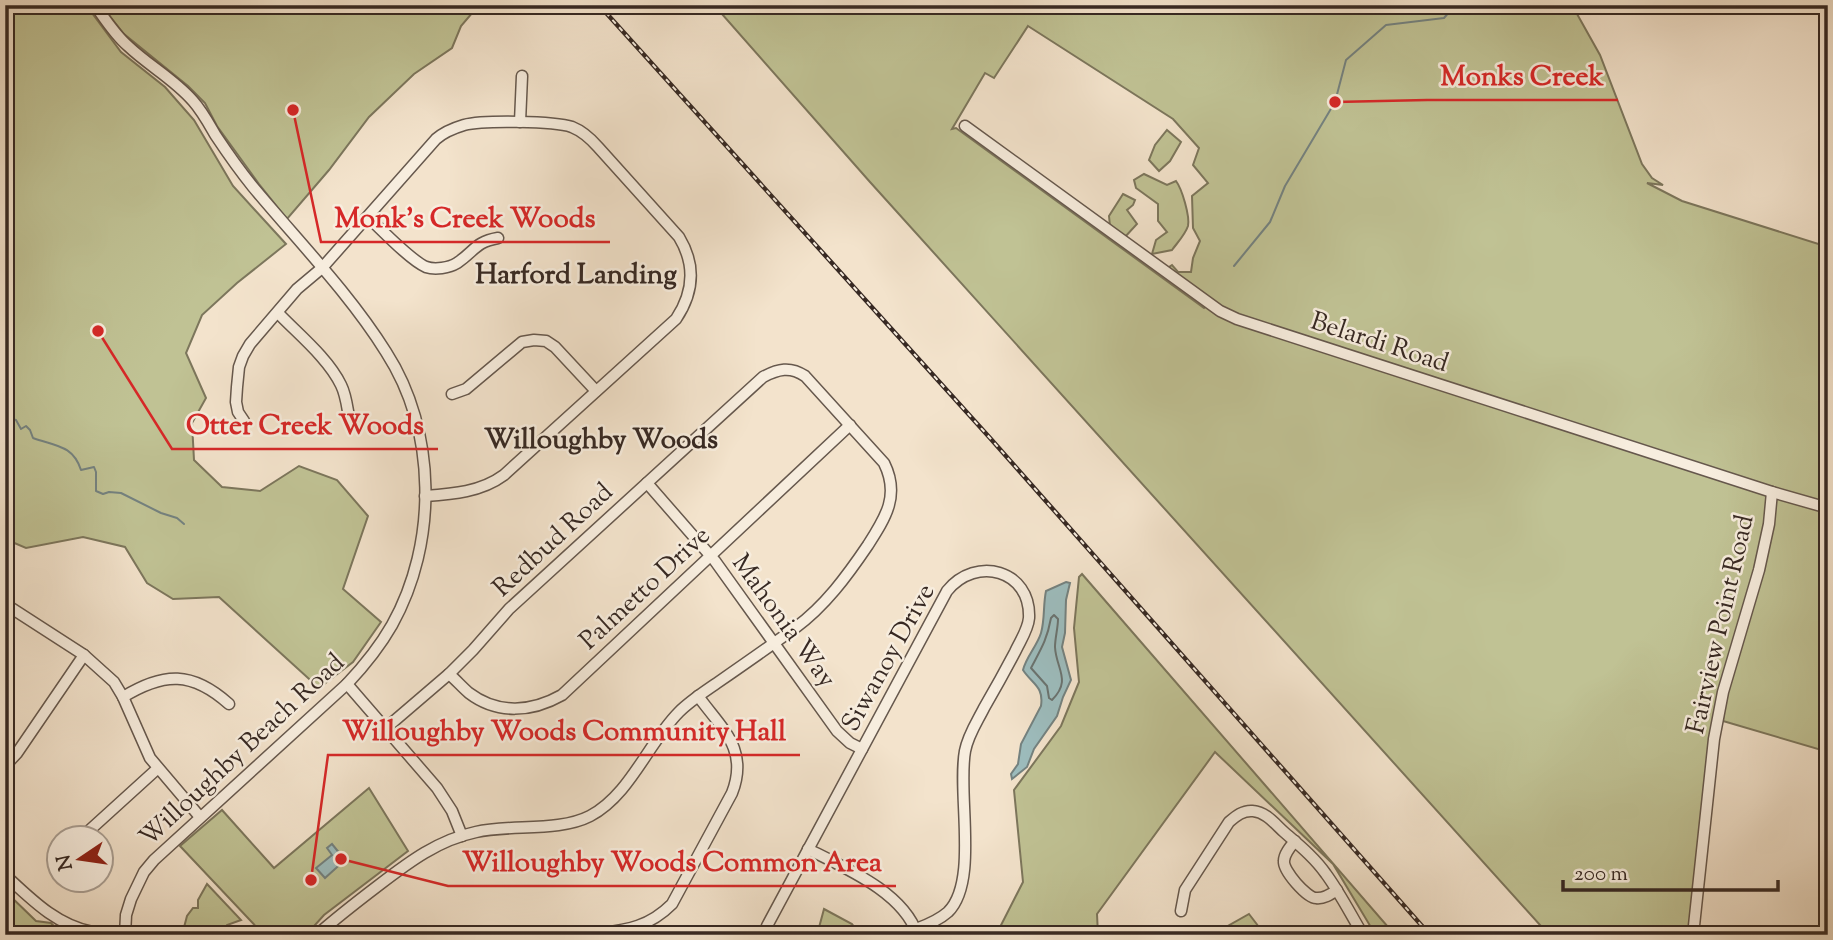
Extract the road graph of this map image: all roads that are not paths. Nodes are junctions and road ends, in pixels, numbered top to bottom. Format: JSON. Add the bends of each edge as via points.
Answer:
{"nodes":[{"id":1,"x":95,"y":5,"type":"edge"},
{"id":2,"x":522,"y":76,"type":"dead end"},
{"id":3,"x":520,"y":122,"type":"junction"},
{"id":4,"x":965,"y":126,"type":"dead end"},
{"id":5,"x":368,"y":217,"type":"junction"},
{"id":6,"x":498,"y":237,"type":"dead end"},
{"id":7,"x":322,"y":268,"type":"junction"},
{"id":8,"x":278,"y":313,"type":"junction"},
{"id":9,"x":596,"y":391,"type":"junction"},
{"id":10,"x":452,"y":394,"type":"dead end"},
{"id":11,"x":349,"y":418,"type":"dead end"},
{"id":12,"x":244,"y":421,"type":"dead end"},
{"id":13,"x":849,"y":425,"type":"junction"},
{"id":14,"x":647,"y":482,"type":"junction"},
{"id":15,"x":1772,"y":492,"type":"junction"},
{"id":16,"x":425,"y":496,"type":"junction"},
{"id":17,"x":1828,"y":508,"type":"edge"},
{"id":18,"x":711,"y":556,"type":"junction"},
{"id":19,"x":5,"y":604,"type":"edge"},
{"id":20,"x":774,"y":642,"type":"junction"},
{"id":21,"x":84,"y":655,"type":"junction"},
{"id":22,"x":449,"y":674,"type":"junction"},
{"id":23,"x":347,"y":684,"type":"junction"},
{"id":24,"x":698,"y":696,"type":"junction"},
{"id":25,"x":123,"y":697,"type":"junction"},
{"id":26,"x":229,"y":705,"type":"dead end"},
{"id":27,"x":386,"y":728,"type":"junction"},
{"id":28,"x":862,"y":749,"type":"junction"},
{"id":29,"x":5,"y":766,"type":"edge"},
{"id":30,"x":157,"y":769,"type":"junction"},
{"id":31,"x":200,"y":817,"type":"junction"},
{"id":32,"x":96,"y":824,"type":"edge"},
{"id":33,"x":462,"y":836,"type":"junction"},
{"id":34,"x":1294,"y":841,"type":"junction"},
{"id":35,"x":808,"y":849,"type":"junction"},
{"id":36,"x":5,"y":875,"type":"edge"},
{"id":37,"x":1337,"y":890,"type":"junction"},
{"id":38,"x":1181,"y":911,"type":"dead end"},
{"id":39,"x":916,"y":932,"type":"edge"},
{"id":40,"x":324,"y":933,"type":"edge"},
{"id":41,"x":125,"y":934,"type":"edge"},
{"id":42,"x":588,"y":935,"type":"edge"},
{"id":43,"x":764,"y":935,"type":"edge"},
{"id":44,"x":1363,"y":935,"type":"edge"},
{"id":45,"x":1693,"y":935,"type":"edge"}],
"edges":[{"from":1,"to":7,"type":"street","name":"Willoughby Beach Road","via":[[128,47],[195,103],[244,177]]},
{"from":2,"to":3,"type":"street"},
{"from":3,"to":5,"type":"street","via":[[474,123],[443,133]]},
{"from":3,"to":9,"type":"street","via":[[572,127],[587,136],[670,226],[691,262],[690,290],[676,319]]},
{"from":4,"to":15,"type":"street","name":"Belardi Road","via":[[1205,302],[1237,319]]},
{"from":5,"to":6,"type":"street","via":[[429,268],[454,264],[481,242]]},
{"from":5,"to":7,"type":"street"},
{"from":7,"to":8,"type":"street"},
{"from":7,"to":16,"type":"street","name":"Willoughby Beach Road","via":[[387,352],[401,379],[416,418]]},
{"from":8,"to":11,"type":"street","via":[[340,383]]},
{"from":8,"to":12,"type":"street","via":[[250,344],[239,367],[236,402]]},
{"from":9,"to":10,"type":"street","via":[[555,347],[534,340],[522,342],[466,390]]},
{"from":9,"to":16,"type":"street","via":[[496,481],[476,489]]},
{"from":13,"to":14,"type":"street","name":"Redbud Road","via":[[800,372],[776,370]]},
{"from":13,"to":18,"type":"street","name":"Palmetto Drive"},
{"from":13,"to":20,"type":"street","name":"Redbud Road","via":[[890,474],[887,511],[833,594]]},
{"from":14,"to":18,"type":"street","name":"Mahonia Way"},
{"from":14,"to":22,"type":"street","name":"Redbud Road","via":[[509,610]]},
{"from":15,"to":17,"type":"street","name":"Belardi Road"},
{"from":15,"to":45,"type":"street","name":"Fairview Point Road","via":[[1759,570],[1714,738]]},
{"from":16,"to":23,"type":"street","name":"Willoughby Beach Road","via":[[421,544],[404,600],[391,626]]},
{"from":18,"to":20,"type":"street","name":"Mahonia Way"},
{"from":18,"to":22,"type":"street","name":"Palmetto Drive","via":[[552,701],[518,709],[496,706],[469,692]]},
{"from":19,"to":21,"type":"street"},
{"from":20,"to":24,"type":"street","name":"Redbud Road"},
{"from":20,"to":28,"type":"street","name":"Mahonia Way","via":[[837,731]]},
{"from":21,"to":25,"type":"street","via":[[114,682]]},
{"from":21,"to":29,"type":"street"},
{"from":22,"to":27,"type":"street","name":"Redbud Road"},
{"from":23,"to":27,"type":"street"},
{"from":23,"to":31,"type":"street","name":"Willoughby Beach Road"},
{"from":24,"to":33,"type":"street","name":"Redbud Road","via":[[658,737],[623,788],[589,816],[561,825]]},
{"from":24,"to":42,"type":"street","via":[[734,746],[738,769],[732,793],[664,912],[638,927]]},
{"from":25,"to":26,"type":"street","via":[[151,682],[176,678],[213,690]]},
{"from":25,"to":30,"type":"street"},
{"from":27,"to":33,"type":"street","via":[[446,800]]},
{"from":28,"to":35,"type":"street","name":"Siwanoy Drive"},
{"from":28,"to":39,"type":"street","name":"Siwanoy Drive","via":[[955,581],[985,570],[1009,577],[1024,595],[1029,621],[966,748],[961,889],[947,913]]},
{"from":30,"to":31,"type":"street"},
{"from":30,"to":32,"type":"street"},
{"from":31,"to":41,"type":"street","name":"Willoughby Beach Road","via":[[144,872],[126,915]]},
{"from":33,"to":40,"type":"street","name":"Redbud Road","via":[[407,864],[343,912]]},
{"from":34,"to":37,"type":"street"},
{"from":34,"to":37,"type":"street","via":[[1284,860],[1287,872],[1313,898]]},
{"from":34,"to":38,"type":"street","via":[[1258,812],[1237,815],[1185,890]]},
{"from":35,"to":39,"type":"street","via":[[883,891]]},
{"from":35,"to":43,"type":"street","name":"Siwanoy Drive"},
{"from":36,"to":41,"type":"street","via":[[60,921],[89,932]]},
{"from":37,"to":44,"type":"street"}]}
